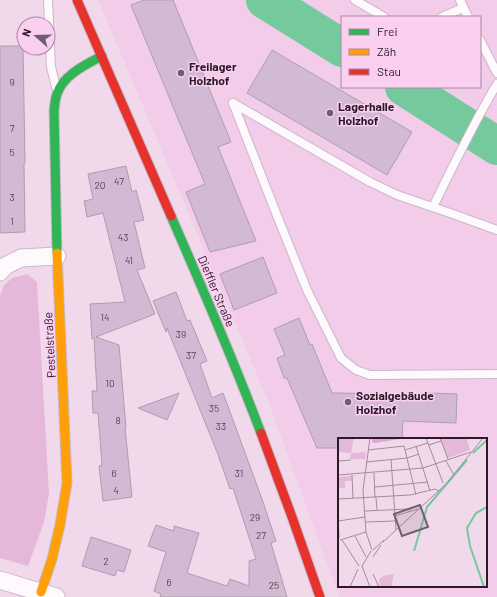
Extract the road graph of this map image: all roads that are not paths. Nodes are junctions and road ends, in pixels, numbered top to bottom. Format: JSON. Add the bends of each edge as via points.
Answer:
{"nodes":[{"id":1,"x":48,"y":0,"type":"edge"},
{"id":2,"x":77,"y":0,"type":"edge"},
{"id":3,"x":356,"y":0,"type":"edge"},
{"id":4,"x":460,"y":0,"type":"edge"},
{"id":5,"x":463,"y":8,"type":"junction"},
{"id":6,"x":382,"y":16,"type":"edge"},
{"id":7,"x":444,"y":16,"type":"edge"},
{"id":8,"x":467,"y":16,"type":"edge"},
{"id":9,"x":481,"y":42,"type":"edge"},
{"id":10,"x":102,"y":56,"type":"junction"},
{"id":11,"x":497,"y":73,"type":"edge"},
{"id":12,"x":497,"y":84,"type":"edge"},
{"id":13,"x":57,"y":94,"type":"junction"},
{"id":14,"x":433,"y":207,"type":"junction"},
{"id":15,"x":497,"y":230,"type":"edge"},
{"id":16,"x":57,"y":256,"type":"junction"},
{"id":17,"x":0,"y":272,"type":"edge"},
{"id":18,"x":497,"y":374,"type":"edge"},
{"id":19,"x":0,"y":580,"type":"edge"},
{"id":20,"x":49,"y":595,"type":"edge"},
{"id":21,"x":320,"y":597,"type":"edge"}],
"edges":[{"from":1,"to":13,"type":"lane","name":"Pestelstraße","via":[[51,66]]},
{"from":2,"to":10,"type":"main road","name":"Dieffler Straße"},
{"from":3,"to":6,"type":"lane"},
{"from":4,"to":5,"type":"lane"},
{"from":5,"to":7,"type":"lane"},
{"from":5,"to":8,"type":"lane"},
{"from":9,"to":11,"type":"lane"},
{"from":10,"to":13,"type":"main road","name":"Pestelstraße","via":[[78,68]]},
{"from":10,"to":21,"type":"main road","name":"Dieffler Straße","via":[[250,404]]},
{"from":12,"to":14,"type":"lane"},
{"from":13,"to":16,"type":"main road","name":"Pestelstraße","via":[[54,110]]},
{"from":14,"to":15,"type":"lane"},
{"from":14,"to":18,"type":"lane","via":[[397,195],[370,182],[233,103],[307,290],[341,358],[356,370],[370,375]]},
{"from":16,"to":17,"type":"street","via":[[21,258],[5,266]]},
{"from":16,"to":20,"type":"main road","name":"Pestelstraße","via":[[67,483],[52,559]]},
{"from":19,"to":20,"type":"street"}]}
